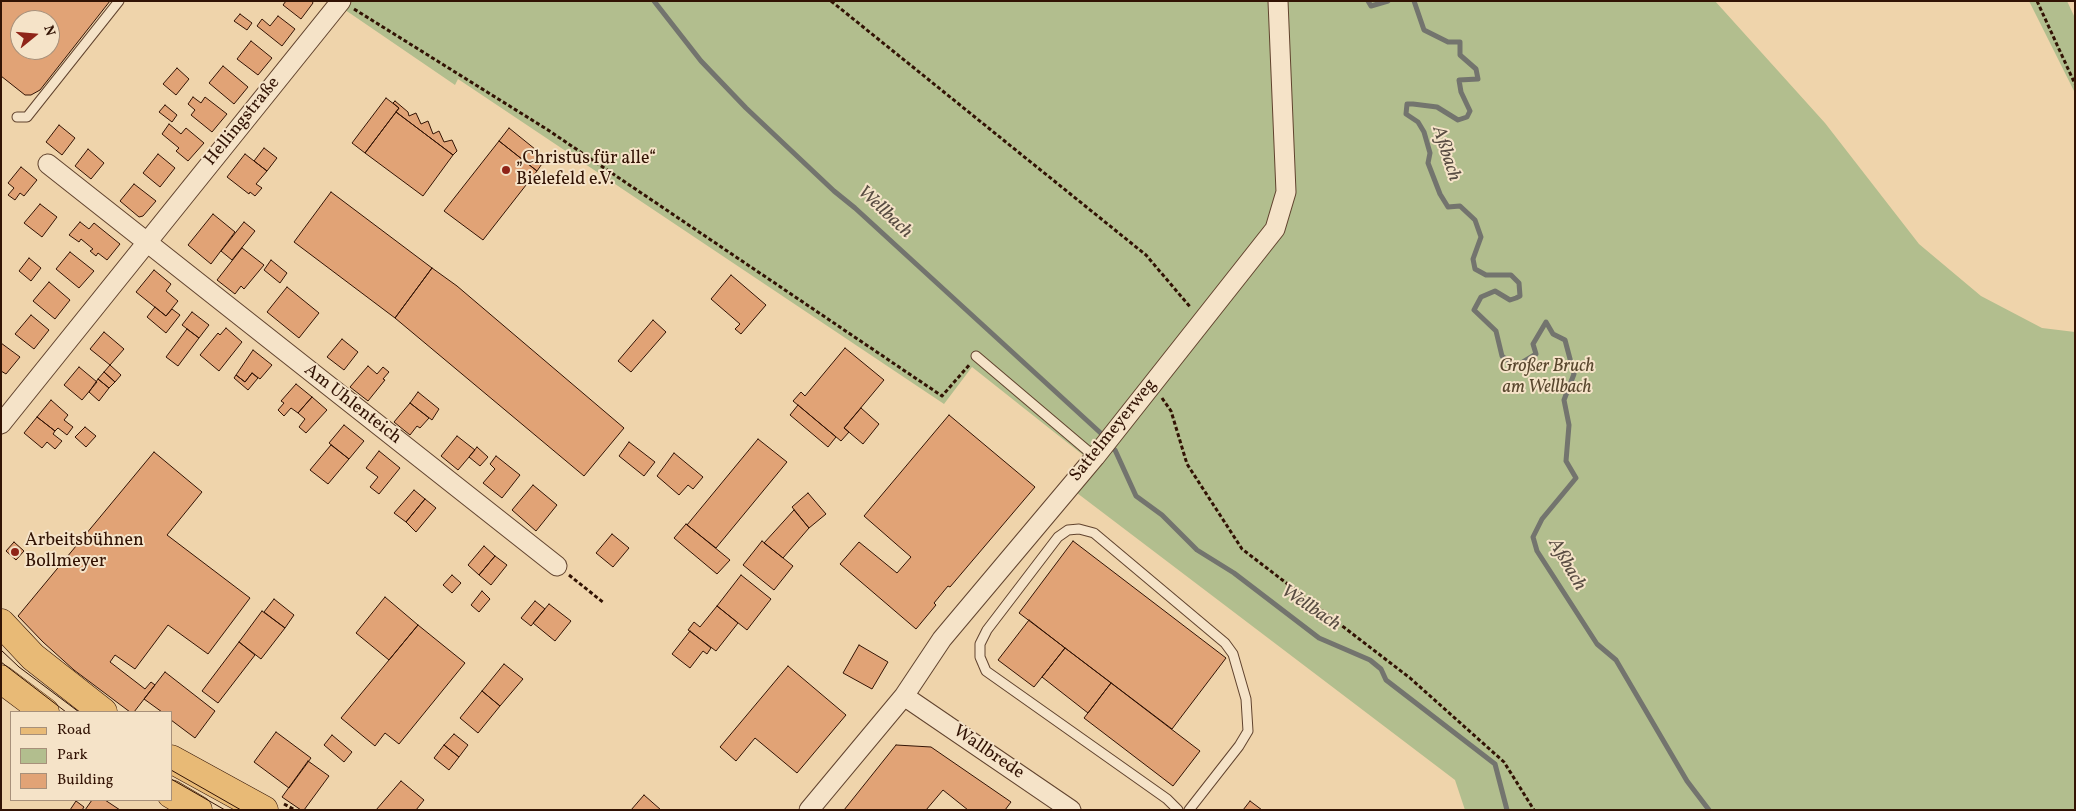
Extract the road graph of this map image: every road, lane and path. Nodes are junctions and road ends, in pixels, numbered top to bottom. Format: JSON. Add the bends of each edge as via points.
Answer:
{"nodes":[{"id":1,"x":118,"y":1,"type":"edge"},
{"id":2,"x":831,"y":1,"type":"edge"},
{"id":3,"x":1278,"y":1,"type":"edge"},
{"id":4,"x":2037,"y":1,"type":"edge"},
{"id":5,"x":345,"y":4,"type":"edge"},
{"id":6,"x":2075,"y":84,"type":"edge"},
{"id":7,"x":17,"y":117,"type":"dead end"},
{"id":8,"x":48,"y":164,"type":"dead end"},
{"id":9,"x":146,"y":243,"type":"junction"},
{"id":10,"x":1201,"y":321,"type":"junction"},
{"id":11,"x":976,"y":356,"type":"joint"},
{"id":12,"x":1152,"y":383,"type":"junction"},
{"id":13,"x":1,"y":424,"type":"edge"},
{"id":14,"x":1095,"y":457,"type":"junction"},
{"id":15,"x":557,"y":566,"type":"joint"},
{"id":16,"x":604,"y":603,"type":"dead end"},
{"id":17,"x":1,"y":623,"type":"edge"},
{"id":18,"x":1,"y":680,"type":"edge"},
{"id":19,"x":904,"y":696,"type":"junction"},
{"id":20,"x":44,"y":711,"type":"edge"},
{"id":21,"x":102,"y":711,"type":"edge"},
{"id":22,"x":172,"y":760,"type":"edge"},
{"id":23,"x":172,"y":795,"type":"edge"},
{"id":24,"x":198,"y":810,"type":"edge"},
{"id":25,"x":264,"y":810,"type":"edge"},
{"id":26,"x":809,"y":810,"type":"edge"},
{"id":27,"x":1072,"y":810,"type":"edge"},
{"id":28,"x":1178,"y":810,"type":"edge"},
{"id":29,"x":1189,"y":810,"type":"edge"},
{"id":30,"x":1534,"y":810,"type":"edge"}],
"edges":[{"from":1,"to":7,"type":"lane","via":[[27,117]]},
{"from":2,"to":10,"type":"path","via":[[1146,255]]},
{"from":3,"to":10,"type":"street","name":"Sattelmeyerweg","via":[[1286,192],[1275,229]]},
{"from":4,"to":6,"type":"path"},
{"from":5,"to":9,"type":"street","name":"Hellingstraße"},
{"from":5,"to":11,"type":"path","via":[[548,130],[942,396]]},
{"from":8,"to":9,"type":"street"},
{"from":9,"to":13,"type":"street","name":"Hellingstraße"},
{"from":9,"to":15,"type":"street","name":"Am Uhlenteich"},
{"from":10,"to":12,"type":"street","name":"Sattelmeyerweg"},
{"from":11,"to":14,"type":"lane"},
{"from":12,"to":14,"type":"street","name":"Sattelmeyerweg"},
{"from":12,"to":30,"type":"path","via":[[1171,411],[1187,464],[1242,548],[1410,678],[1504,762]]},
{"from":14,"to":19,"type":"street","name":"Sattelmeyerweg","via":[[942,639]]},
{"from":15,"to":16,"type":"path"},
{"from":17,"to":21,"type":"main road","via":[[33,657]]},
{"from":18,"to":20,"type":"main road"},
{"from":19,"to":26,"type":"street","name":"Sattelmeyerweg"},
{"from":19,"to":27,"type":"street","name":"Wallbrede"},
{"from":22,"to":25,"type":"main road"},
{"from":23,"to":24,"type":"main road"},
{"from":28,"to":29,"type":"lane","via":[[986,671],[980,657],[980,644],[987,630],[1058,537],[1068,530],[1094,533],[1225,643],[1233,654],[1246,699],[1248,731],[1240,746]]}]}
